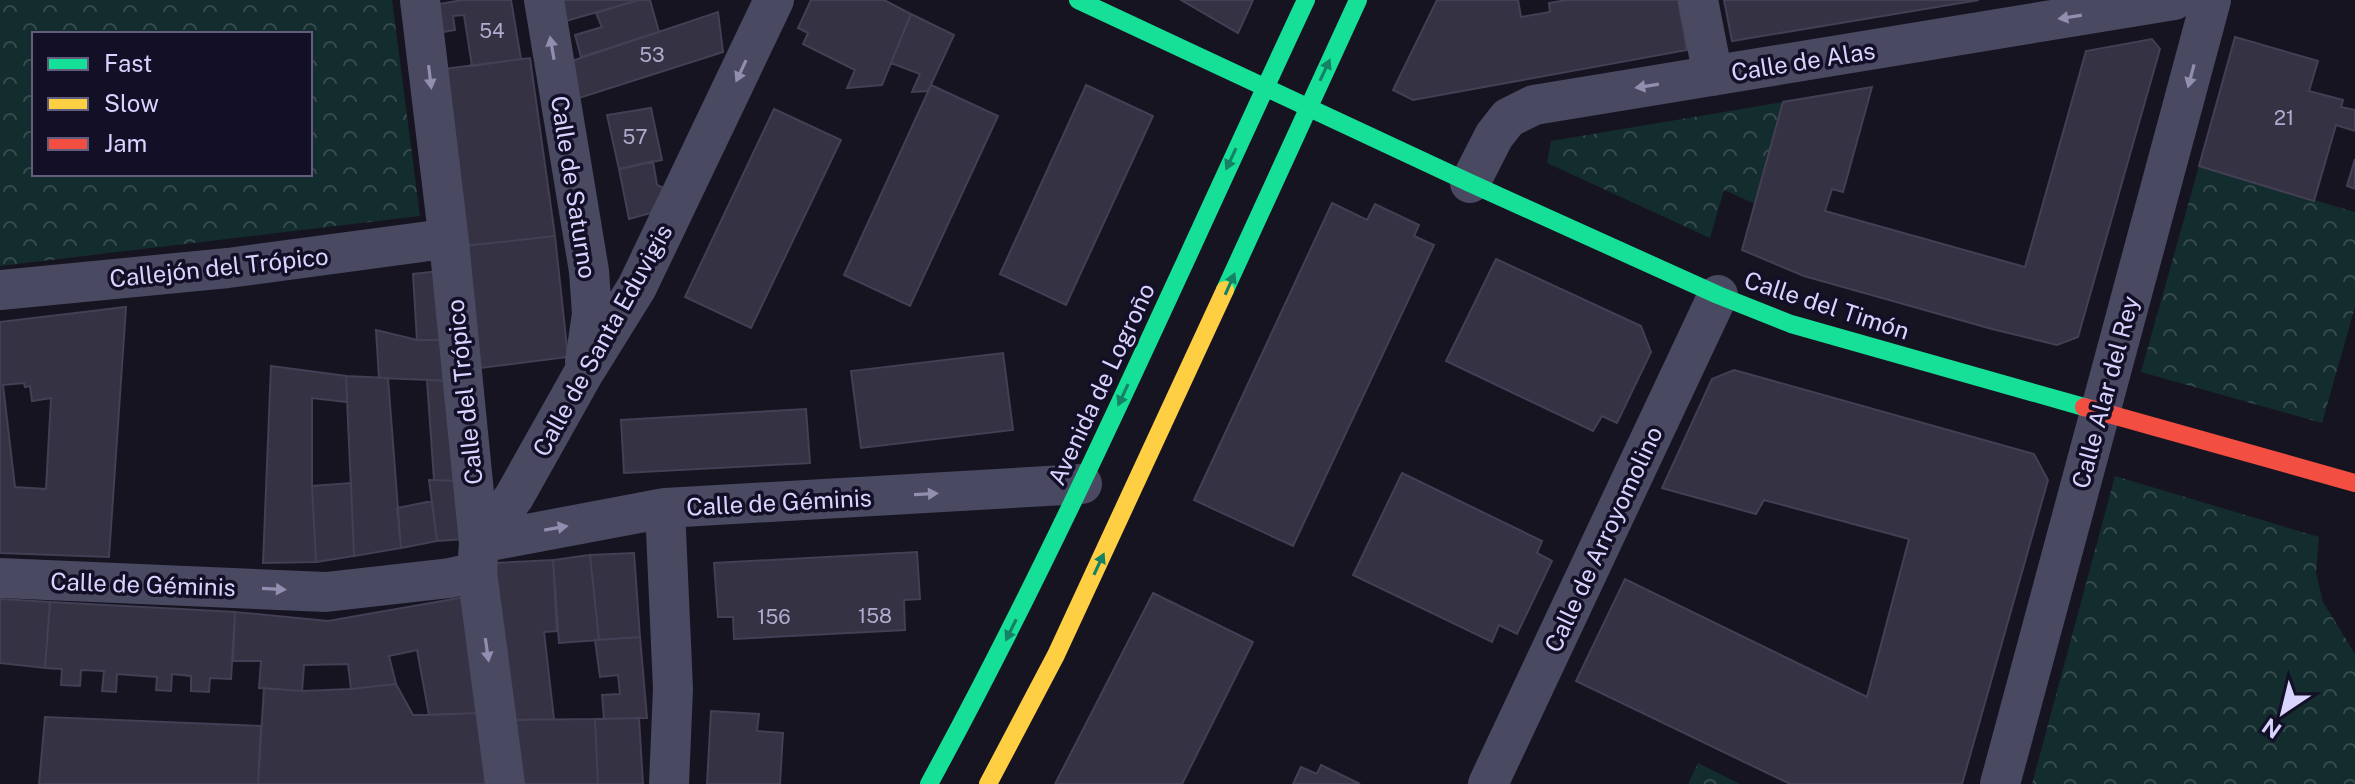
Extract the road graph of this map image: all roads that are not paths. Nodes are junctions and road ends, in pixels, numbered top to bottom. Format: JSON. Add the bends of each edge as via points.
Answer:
{"nodes":[{"id":1,"x":420,"y":0,"type":"edge"},
{"id":2,"x":544,"y":0,"type":"edge"},
{"id":3,"x":774,"y":0,"type":"edge"},
{"id":4,"x":1078,"y":0,"type":"edge"},
{"id":5,"x":1306,"y":0,"type":"edge"},
{"id":6,"x":1358,"y":0,"type":"edge"},
{"id":7,"x":1698,"y":0,"type":"edge"},
{"id":8,"x":2174,"y":0,"type":"edge"},
{"id":9,"x":2211,"y":0,"type":"edge"},
{"id":10,"x":1713,"y":76,"type":"junction"},
{"id":11,"x":1264,"y":88,"type":"junction"},
{"id":12,"x":1308,"y":108,"type":"junction"},
{"id":13,"x":1470,"y":183,"type":"junction"},
{"id":14,"x":437,"y":240,"type":"dead end"},
{"id":15,"x":0,"y":290,"type":"edge"},
{"id":16,"x":1718,"y":295,"type":"junction"},
{"id":17,"x":583,"y":374,"type":"junction"},
{"id":18,"x":2100,"y":410,"type":"junction"},
{"id":19,"x":2355,"y":483,"type":"edge"},
{"id":20,"x":1082,"y":484,"type":"junction"},
{"id":21,"x":665,"y":508,"type":"junction"},
{"id":22,"x":478,"y":558,"type":"junction"},
{"id":23,"x":0,"y":578,"type":"edge"},
{"id":24,"x":505,"y":784,"type":"edge"},
{"id":25,"x":669,"y":784,"type":"edge"},
{"id":26,"x":929,"y":784,"type":"edge"},
{"id":27,"x":988,"y":784,"type":"edge"},
{"id":28,"x":1488,"y":784,"type":"edge"},
{"id":29,"x":2000,"y":784,"type":"edge"}],
"edges":[{"from":1,"to":22,"type":"street","name":"Calle del Trópico","one_way":true},
{"from":17,"to":2,"type":"street","name":"Calle de Saturno","one_way":true,"via":[[592,314],[589,271]]},
{"from":3,"to":17,"type":"street","name":"Calle de Santa Eduvigis","one_way":true,"via":[[637,287]]},
{"from":4,"to":11,"type":"main road","name":"Calle del Timón"},
{"from":5,"to":11,"type":"main road","name":"Avenida de Logroño"},
{"from":12,"to":6,"type":"main road","one_way":true},
{"from":7,"to":10,"type":"street"},
{"from":8,"to":10,"type":"street","name":"Calle de Alas","one_way":true},
{"from":9,"to":18,"type":"street","name":"Calle Alar del Rey","one_way":true},
{"from":10,"to":13,"type":"street","name":"Calle de Alas","one_way":true,"via":[[1534,105],[1508,118]]},
{"from":11,"to":12,"type":"main road","name":"Calle del Timón"},
{"from":11,"to":20,"type":"main road","name":"Avenida de Logroño","one_way":true},
{"from":12,"to":13,"type":"main road","name":"Calle del Timón"},
{"from":27,"to":12,"type":"main road","one_way":true,"via":[[1135,489]]},
{"from":13,"to":16,"type":"main road","name":"Calle del Timón"},
{"from":14,"to":15,"type":"street","name":"Callejón del Trópico","via":[[228,268]]},
{"from":16,"to":18,"type":"main road","name":"Calle del Timón","via":[[1791,324]]},
{"from":16,"to":28,"type":"street","name":"Calle de Arroyomolino"},
{"from":17,"to":22,"type":"street","name":"Calle de Santa Eduvigis"},
{"from":18,"to":19,"type":"main road","name":"Calle del Timón"},
{"from":18,"to":29,"type":"street","name":"Calle Alar del Rey"},
{"from":21,"to":20,"type":"street","name":"Calle de Géminis","one_way":true},
{"from":20,"to":26,"type":"main road","name":"Avenida de Logroño","one_way":true,"via":[[982,691]]},
{"from":22,"to":21,"type":"street","name":"Calle de Géminis","one_way":true},
{"from":21,"to":25,"type":"street","via":[[673,689]]},
{"from":23,"to":22,"type":"street","name":"Calle de Géminis","one_way":true,"via":[[326,592],[450,578]]},
{"from":22,"to":24,"type":"street","name":"Calle del Trópico","one_way":true}]}
